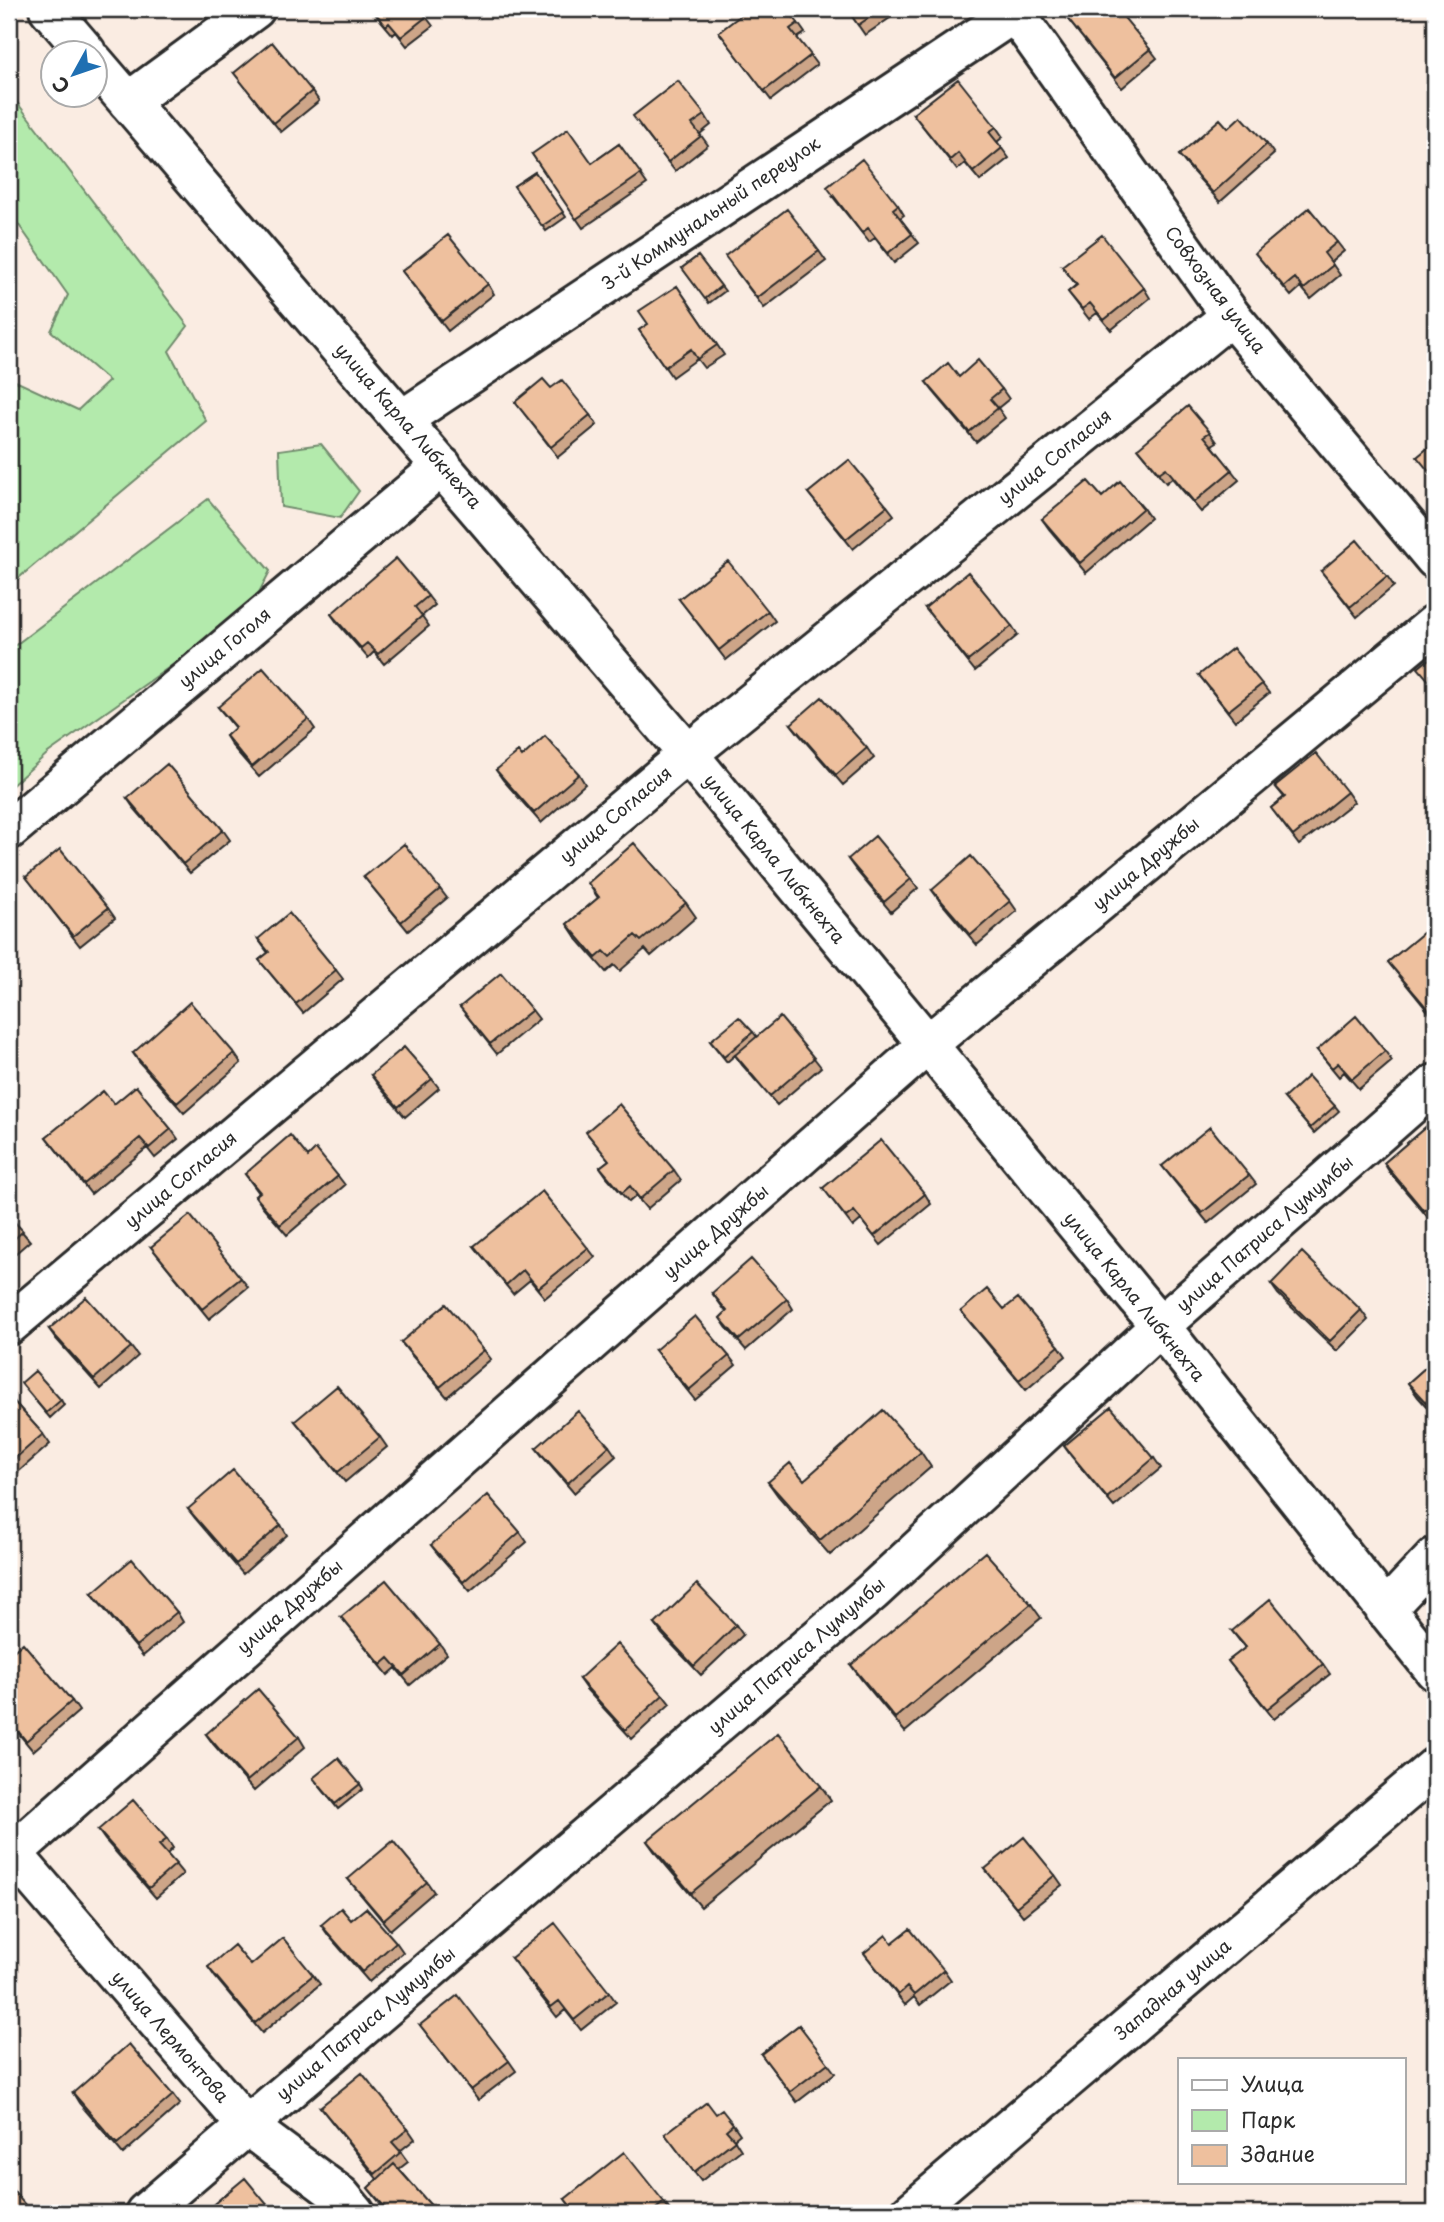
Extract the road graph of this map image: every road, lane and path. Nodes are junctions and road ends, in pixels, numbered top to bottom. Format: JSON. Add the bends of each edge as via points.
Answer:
{"nodes":[{"id":1,"x":49,"y":9,"type":"edge"},
{"id":2,"x":255,"y":9,"type":"edge"},
{"id":3,"x":1015,"y":10,"type":"edge"},
{"id":4,"x":74,"y":38,"type":"edge"},
{"id":5,"x":108,"y":78,"type":"edge"},
{"id":6,"x":128,"y":102,"type":"junction"},
{"id":7,"x":1231,"y":316,"type":"junction"},
{"id":8,"x":403,"y":419,"type":"junction"},
{"id":9,"x":442,"y":466,"type":"junction"},
{"id":10,"x":1435,"y":559,"type":"edge"},
{"id":11,"x":1435,"y":624,"type":"edge"},
{"id":12,"x":688,"y":754,"type":"junction"},
{"id":13,"x":9,"y":830,"type":"edge"},
{"id":14,"x":927,"y":1045,"type":"junction"},
{"id":15,"x":1435,"y":1084,"type":"edge"},
{"id":16,"x":9,"y":1325,"type":"edge"},
{"id":17,"x":1160,"y":1326,"type":"junction"},
{"id":18,"x":1435,"y":1558,"type":"edge"},
{"id":19,"x":1385,"y":1610,"type":"junction"},
{"id":20,"x":1435,"y":1671,"type":"edge"},
{"id":21,"x":1435,"y":1767,"type":"edge"},
{"id":22,"x":10,"y":1849,"type":"edge"},
{"id":23,"x":247,"y":2126,"type":"junction"},
{"id":24,"x":145,"y":2213,"type":"edge"},
{"id":25,"x":355,"y":2213,"type":"edge"},
{"id":26,"x":910,"y":2213,"type":"edge"}],
"edges":[{"from":1,"to":4,"type":"street"},
{"from":2,"to":6,"type":"street"},
{"from":3,"to":7,"type":"street","name":"Совхозная улица"},
{"from":3,"to":8,"type":"street","name":"3-й Коммунальный переулок"},
{"from":5,"to":6,"type":"street","name":"улица Карла Либкнехта"},
{"from":6,"to":8,"type":"street","name":"улица Карла Либкнехта"},
{"from":7,"to":10,"type":"street","name":"Совхозная улица"},
{"from":7,"to":12,"type":"street","name":"улица Согласия"},
{"from":8,"to":9,"type":"street","name":"улица Карла Либкнехта"},
{"from":9,"to":12,"type":"street","name":"улица Карла Либкнехта"},
{"from":9,"to":13,"type":"street","name":"улица Гоголя"},
{"from":11,"to":14,"type":"street","name":"улица Дружбы"},
{"from":12,"to":14,"type":"street","name":"улица Карла Либкнехта"},
{"from":12,"to":16,"type":"street","name":"улица Согласия"},
{"from":14,"to":17,"type":"street","name":"улица Карла Либкнехта"},
{"from":14,"to":22,"type":"street","name":"улица Дружбы"},
{"from":15,"to":17,"type":"street","name":"улица Патриса Лумумбы"},
{"from":17,"to":19,"type":"street","name":"улица Карла Либкнехта"},
{"from":17,"to":23,"type":"street","name":"улица Патриса Лумумбы","via":[[872,1592]]},
{"from":18,"to":19,"type":"street"},
{"from":19,"to":20,"type":"street","name":"улица Карла Либкнехта"},
{"from":21,"to":26,"type":"street","name":"Западная улица"},
{"from":22,"to":23,"type":"street","name":"улица Лермонтова"},
{"from":23,"to":24,"type":"street","name":"улица Патриса Лумумбы"},
{"from":23,"to":25,"type":"street","name":"улица Лермонтова","via":[[341,2196]]}]}
